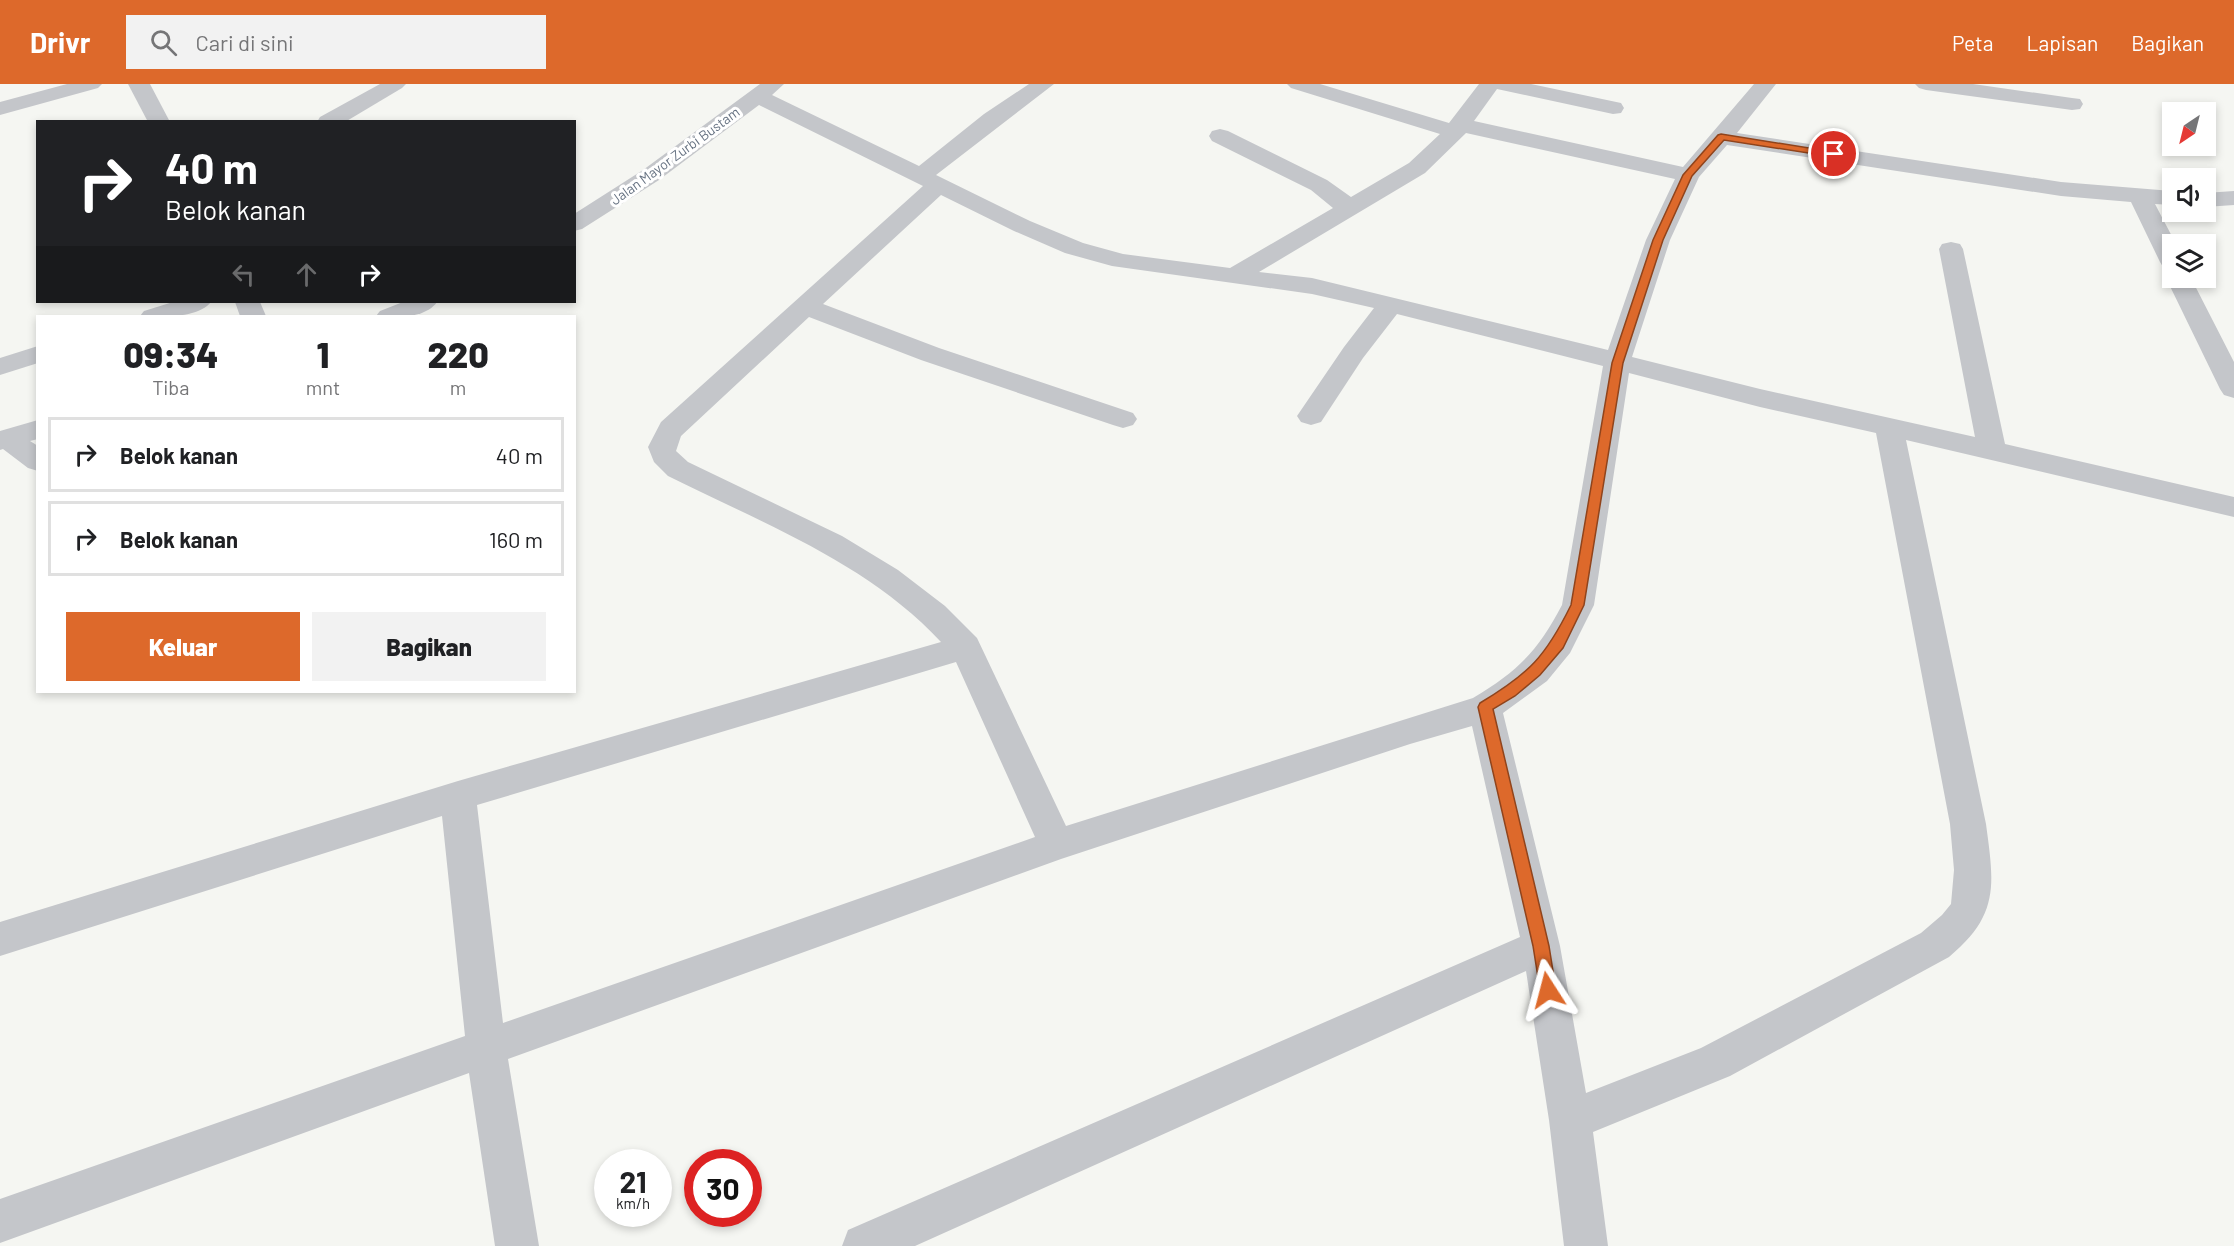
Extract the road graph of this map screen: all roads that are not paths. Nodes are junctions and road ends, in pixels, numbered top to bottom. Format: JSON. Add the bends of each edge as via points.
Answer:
{"nodes":[{"id":1,"x":91,"y":84,"type":"edge"},
{"id":2,"x":395,"y":84,"type":"edge"},
{"id":3,"x":1043,"y":84,"type":"edge"},
{"id":4,"x":1298,"y":84,"type":"edge"},
{"id":5,"x":1490,"y":84,"type":"edge"},
{"id":6,"x":1502,"y":84,"type":"edge"},
{"id":7,"x":1765,"y":84,"type":"edge"},
{"id":8,"x":1926,"y":84,"type":"edge"},
{"id":9,"x":146,"y":86,"type":"edge"},
{"id":10,"x":766,"y":90,"type":"edge"},
{"id":11,"x":2072,"y":104,"type":"dead end"},
{"id":12,"x":1612,"y":108,"type":"dead end"},
{"id":13,"x":0,"y":109,"type":"edge"},
{"id":14,"x":158,"y":120,"type":"edge"},
{"id":15,"x":332,"y":120,"type":"edge"},
{"id":16,"x":1459,"y":128,"type":"junction"},
{"id":17,"x":1220,"y":136,"type":"dead end"},
{"id":18,"x":1721,"y":137,"type":"junction"},
{"id":19,"x":1688,"y":175,"type":"junction"},
{"id":20,"x":930,"y":180,"type":"junction"},
{"id":21,"x":2140,"y":197,"type":"junction"},
{"id":22,"x":2162,"y":198,"type":"edge"},
{"id":23,"x":2234,"y":198,"type":"edge"},
{"id":24,"x":2216,"y":199,"type":"edge"},
{"id":25,"x":1346,"y":210,"type":"junction"},
{"id":26,"x":576,"y":223,"type":"edge"},
{"id":27,"x":2162,"y":242,"type":"edge"},
{"id":28,"x":1950,"y":249,"type":"dead end"},
{"id":29,"x":1234,"y":276,"type":"junction"},
{"id":30,"x":2185,"y":288,"type":"edge"},
{"id":31,"x":195,"y":303,"type":"edge"},
{"id":32,"x":422,"y":303,"type":"edge"},
{"id":33,"x":1390,"y":305,"type":"junction"},
{"id":34,"x":806,"y":307,"type":"junction"},
{"id":35,"x":156,"y":315,"type":"edge"},
{"id":36,"x":392,"y":315,"type":"edge"},
{"id":37,"x":36,"y":355,"type":"edge"},
{"id":38,"x":1617,"y":363,"type":"junction"},
{"id":39,"x":0,"y":367,"type":"edge"},
{"id":40,"x":2234,"y":389,"type":"edge"},
{"id":41,"x":1311,"y":416,"type":"dead end"},
{"id":42,"x":1123,"y":419,"type":"dead end"},
{"id":43,"x":1889,"y":428,"type":"junction"},
{"id":44,"x":36,"y":430,"type":"edge"},
{"id":45,"x":4,"y":440,"type":"edge"},
{"id":46,"x":1992,"y":450,"type":"junction"},
{"id":47,"x":36,"y":460,"type":"edge"},
{"id":48,"x":2234,"y":507,"type":"edge"},
{"id":49,"x":964,"y":647,"type":"junction"},
{"id":50,"x":1485,"y":707,"type":"junction"},
{"id":51,"x":458,"y":796,"type":"junction"},
{"id":52,"x":1057,"y":844,"type":"junction"},
{"id":53,"x":0,"y":939,"type":"edge"},
{"id":54,"x":1541,"y":946,"type":"junction"},
{"id":55,"x":486,"y":1047,"type":"junction"},
{"id":56,"x":1570,"y":1120,"type":"junction"},
{"id":57,"x":0,"y":1221,"type":"edge"},
{"id":58,"x":517,"y":1246,"type":"edge"},
{"id":59,"x":864,"y":1246,"type":"edge"},
{"id":60,"x":1586,"y":1246,"type":"edge"}],
"edges":[{"from":1,"to":13,"type":"street"},
{"from":2,"to":15,"type":"street"},
{"from":3,"to":20,"type":"street","via":[[992,119]]},
{"from":4,"to":16,"type":"street"},
{"from":5,"to":16,"type":"street"},
{"from":6,"to":12,"type":"street"},
{"from":7,"to":18,"type":"street"},
{"from":8,"to":11,"type":"street"},
{"from":9,"to":14,"type":"street"},
{"from":10,"to":20,"type":"street"},
{"from":10,"to":26,"type":"street","name":"Jalan Mayor Zurbi Bustam","via":[[675,158]]},
{"from":16,"to":19,"type":"street"},
{"from":16,"to":25,"type":"street","via":[[1417,168]]},
{"from":17,"to":25,"type":"street","via":[[1319,185],[1343,202]]},
{"from":18,"to":19,"type":"street"},
{"from":18,"to":21,"type":"street","via":[[2061,189]]},
{"from":19,"to":38,"type":"street","via":[[1658,240]]},
{"from":20,"to":29,"type":"street","via":[[1074,248],[1121,261]]},
{"from":20,"to":34,"type":"street"},
{"from":21,"to":22,"type":"street"},
{"from":21,"to":27,"type":"street"},
{"from":23,"to":24,"type":"street"},
{"from":25,"to":29,"type":"street"},
{"from":28,"to":46,"type":"street"},
{"from":29,"to":33,"type":"street","via":[[1312,286]]},
{"from":30,"to":40,"type":"street"},
{"from":31,"to":35,"type":"street"},
{"from":32,"to":36,"type":"street"},
{"from":33,"to":38,"type":"street"},
{"from":33,"to":41,"type":"street"},
{"from":34,"to":42,"type":"street","via":[[930,354]]},
{"from":34,"to":49,"type":"street","via":[[671,429],[661,449],[665,459],[831,544],[887,578],[934,614]]},
{"from":37,"to":39,"type":"street"},
{"from":38,"to":43,"type":"street"},
{"from":38,"to":50,"type":"street","via":[[1578,605],[1558,644],[1535,672]]},
{"from":43,"to":46,"type":"street"},
{"from":43,"to":56,"type":"street","via":[[1968,824],[1972,867],[1966,914],[1935,945],[1715,1062]]},
{"from":44,"to":45,"type":"street"},
{"from":45,"to":47,"type":"street"},
{"from":46,"to":48,"type":"street"},
{"from":49,"to":51,"type":"street"},
{"from":49,"to":52,"type":"street"},
{"from":50,"to":52,"type":"street"},
{"from":50,"to":54,"type":"street"},
{"from":51,"to":53,"type":"street"},
{"from":51,"to":55,"type":"street"},
{"from":52,"to":55,"type":"street"},
{"from":54,"to":56,"type":"street"},
{"from":54,"to":59,"type":"street"},
{"from":55,"to":57,"type":"street"},
{"from":55,"to":58,"type":"street"},
{"from":56,"to":60,"type":"street"}]}
